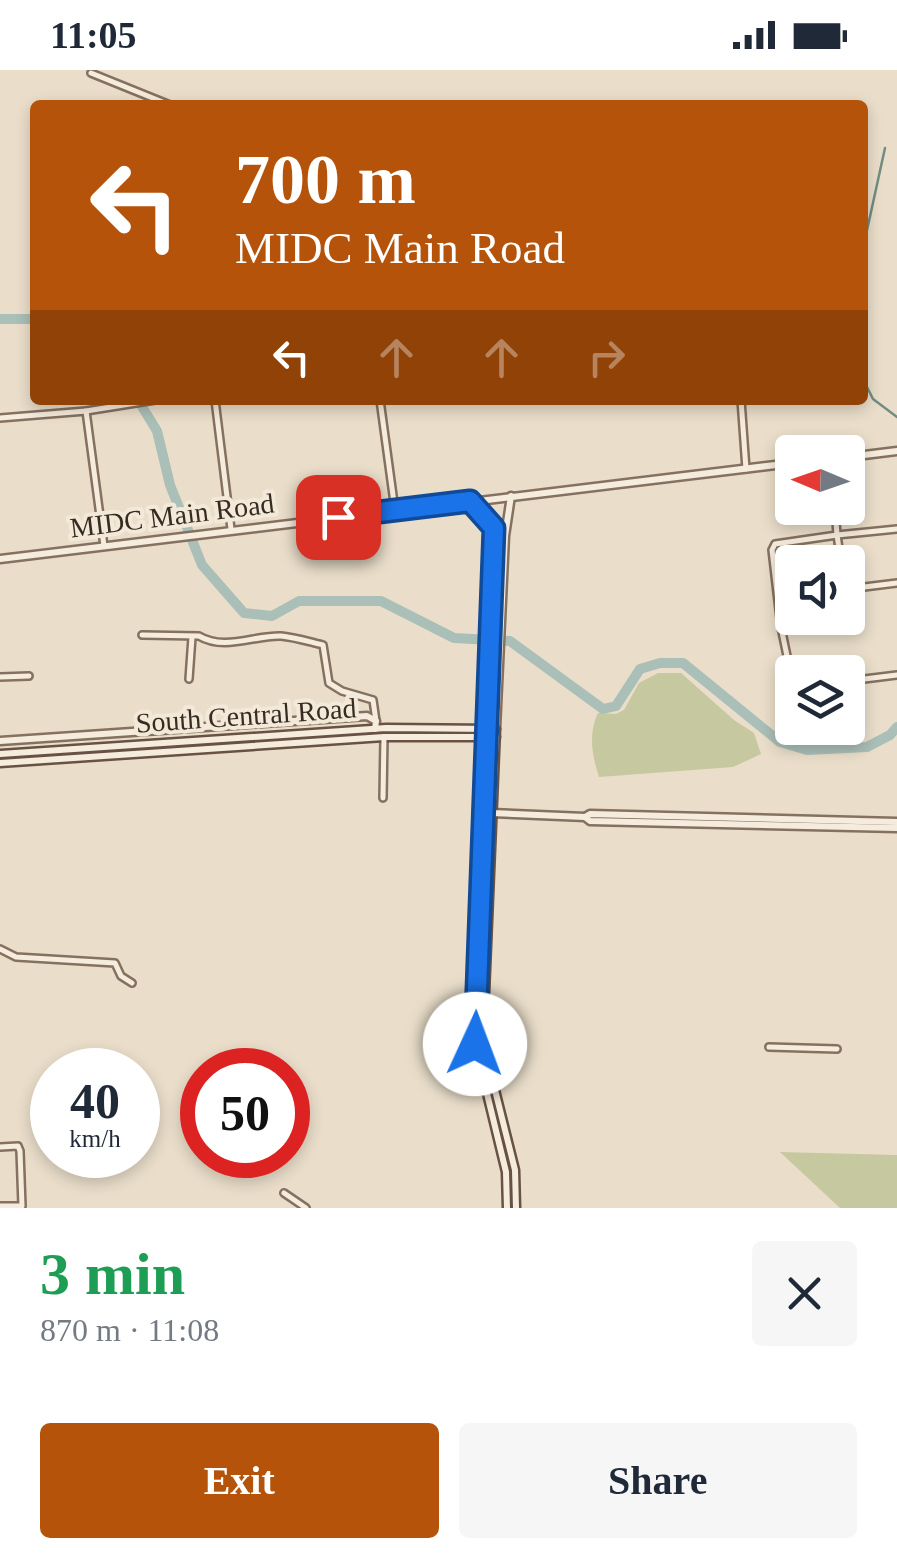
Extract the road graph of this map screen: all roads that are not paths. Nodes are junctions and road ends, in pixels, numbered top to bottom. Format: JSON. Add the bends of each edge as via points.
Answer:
{"nodes":[{"id":1,"x":91,"y":72,"type":"dead end"},
{"id":2,"x":158,"y":100,"type":"edge"},
{"id":3,"x":120,"y":405,"type":"edge"},
{"id":4,"x":215,"y":405,"type":"edge"},
{"id":5,"x":381,"y":405,"type":"edge"},
{"id":6,"x":741,"y":405,"type":"edge"},
{"id":7,"x":86,"y":411,"type":"junction"},
{"id":8,"x":0,"y":418,"type":"edge"},
{"id":9,"x":897,"y":451,"type":"edge"},
{"id":10,"x":865,"y":455,"type":"edge"},
{"id":11,"x":775,"y":465,"type":"edge"},
{"id":12,"x":746,"y":469,"type":"junction"},
{"id":13,"x":511,"y":496,"type":"junction"},
{"id":14,"x":470,"y":501,"type":"junction"},
{"id":15,"x":395,"y":510,"type":"junction"},
{"id":16,"x":837,"y":525,"type":"edge"},
{"id":17,"x":231,"y":529,"type":"junction"},
{"id":18,"x":897,"y":529,"type":"edge"},
{"id":19,"x":838,"y":535,"type":"junction"},
{"id":20,"x":839,"y":545,"type":"edge"},
{"id":21,"x":104,"y":546,"type":"junction"},
{"id":22,"x":0,"y":560,"type":"edge"},
{"id":23,"x":775,"y":574,"type":"edge"},
{"id":24,"x":897,"y":583,"type":"edge"},
{"id":25,"x":865,"y":587,"type":"edge"},
{"id":26,"x":142,"y":635,"type":"dead end"},
{"id":27,"x":192,"y":637,"type":"junction"},
{"id":28,"x":897,"y":675,"type":"edge"},
{"id":29,"x":0,"y":676,"type":"edge"},
{"id":30,"x":28,"y":676,"type":"dead end"},
{"id":31,"x":188,"y":678,"type":"dead end"},
{"id":32,"x":865,"y":679,"type":"edge"},
{"id":33,"x":376,"y":725,"type":"junction"},
{"id":34,"x":486,"y":733,"type":"junction"},
{"id":35,"x":496,"y":733,"type":"junction"},
{"id":36,"x":384,"y":737,"type":"junction"},
{"id":37,"x":0,"y":741,"type":"edge"},
{"id":38,"x":159,"y":747,"type":"junction"},
{"id":39,"x":0,"y":754,"type":"edge"},
{"id":40,"x":0,"y":762,"type":"edge"},
{"id":41,"x":383,"y":798,"type":"dead end"},
{"id":42,"x":489,"y":813,"type":"junction"},
{"id":43,"x":897,"y":825,"type":"edge"},
{"id":44,"x":0,"y":950,"type":"edge"},
{"id":45,"x":132,"y":983,"type":"dead end"},
{"id":46,"x":769,"y":1047,"type":"dead end"},
{"id":47,"x":837,"y":1048,"type":"dead end"},
{"id":48,"x":0,"y":1147,"type":"edge"},
{"id":49,"x":284,"y":1193,"type":"dead end"},
{"id":50,"x":0,"y":1206,"type":"edge"},
{"id":51,"x":306,"y":1208,"type":"edge"},
{"id":52,"x":507,"y":1208,"type":"edge"},
{"id":53,"x":516,"y":1208,"type":"edge"}],
"edges":[{"from":1,"to":2,"type":"street"},
{"from":3,"to":7,"type":"street"},
{"from":4,"to":17,"type":"street"},
{"from":5,"to":15,"type":"street"},
{"from":6,"to":12,"type":"street"},
{"from":7,"to":8,"type":"street"},
{"from":7,"to":21,"type":"street"},
{"from":9,"to":10,"type":"street"},
{"from":11,"to":12,"type":"street","name":"MIDC Main Road"},
{"from":12,"to":13,"type":"street","name":"MIDC Main Road"},
{"from":13,"to":14,"type":"street","name":"MIDC Main Road"},
{"from":13,"to":35,"type":"street"},
{"from":14,"to":15,"type":"street","name":"MIDC Main Road"},
{"from":14,"to":34,"type":"street","via":[[494,528]]},
{"from":15,"to":17,"type":"street","name":"MIDC Main Road"},
{"from":16,"to":19,"type":"street"},
{"from":17,"to":21,"type":"street","name":"MIDC Main Road"},
{"from":18,"to":19,"type":"street"},
{"from":19,"to":20,"type":"street"},
{"from":19,"to":23,"type":"street","via":[[775,544]]},
{"from":21,"to":22,"type":"street","name":"MIDC Main Road"},
{"from":24,"to":25,"type":"street"},
{"from":26,"to":27,"type":"street"},
{"from":27,"to":31,"type":"street"},
{"from":27,"to":33,"type":"street","via":[[240,642],[281,636],[322,645],[330,683],[373,700]]},
{"from":28,"to":32,"type":"street"},
{"from":29,"to":30,"type":"street"},
{"from":33,"to":34,"type":"street","name":"South Central Road"},
{"from":33,"to":37,"type":"street","via":[[367,716]]},
{"from":33,"to":38,"type":"street","name":"South Central Road"},
{"from":34,"to":35,"type":"street","name":"South Central Road"},
{"from":34,"to":36,"type":"street","name":"South Central Road"},
{"from":34,"to":42,"type":"street"},
{"from":35,"to":42,"type":"street"},
{"from":36,"to":38,"type":"street","name":"South Central Road"},
{"from":36,"to":41,"type":"street"},
{"from":38,"to":39,"type":"street","name":"South Central Road"},
{"from":38,"to":40,"type":"street","name":"South Central Road"},
{"from":42,"to":43,"type":"street"},
{"from":42,"to":52,"type":"street","via":[[475,1044],[506,1172]]},
{"from":42,"to":53,"type":"street","via":[[482,1042],[515,1170]]},
{"from":44,"to":45,"type":"street","via":[[16,957],[115,963]]},
{"from":46,"to":47,"type":"street"},
{"from":48,"to":50,"type":"street","via":[[20,1151],[22,1206]]},
{"from":49,"to":51,"type":"street"}]}
